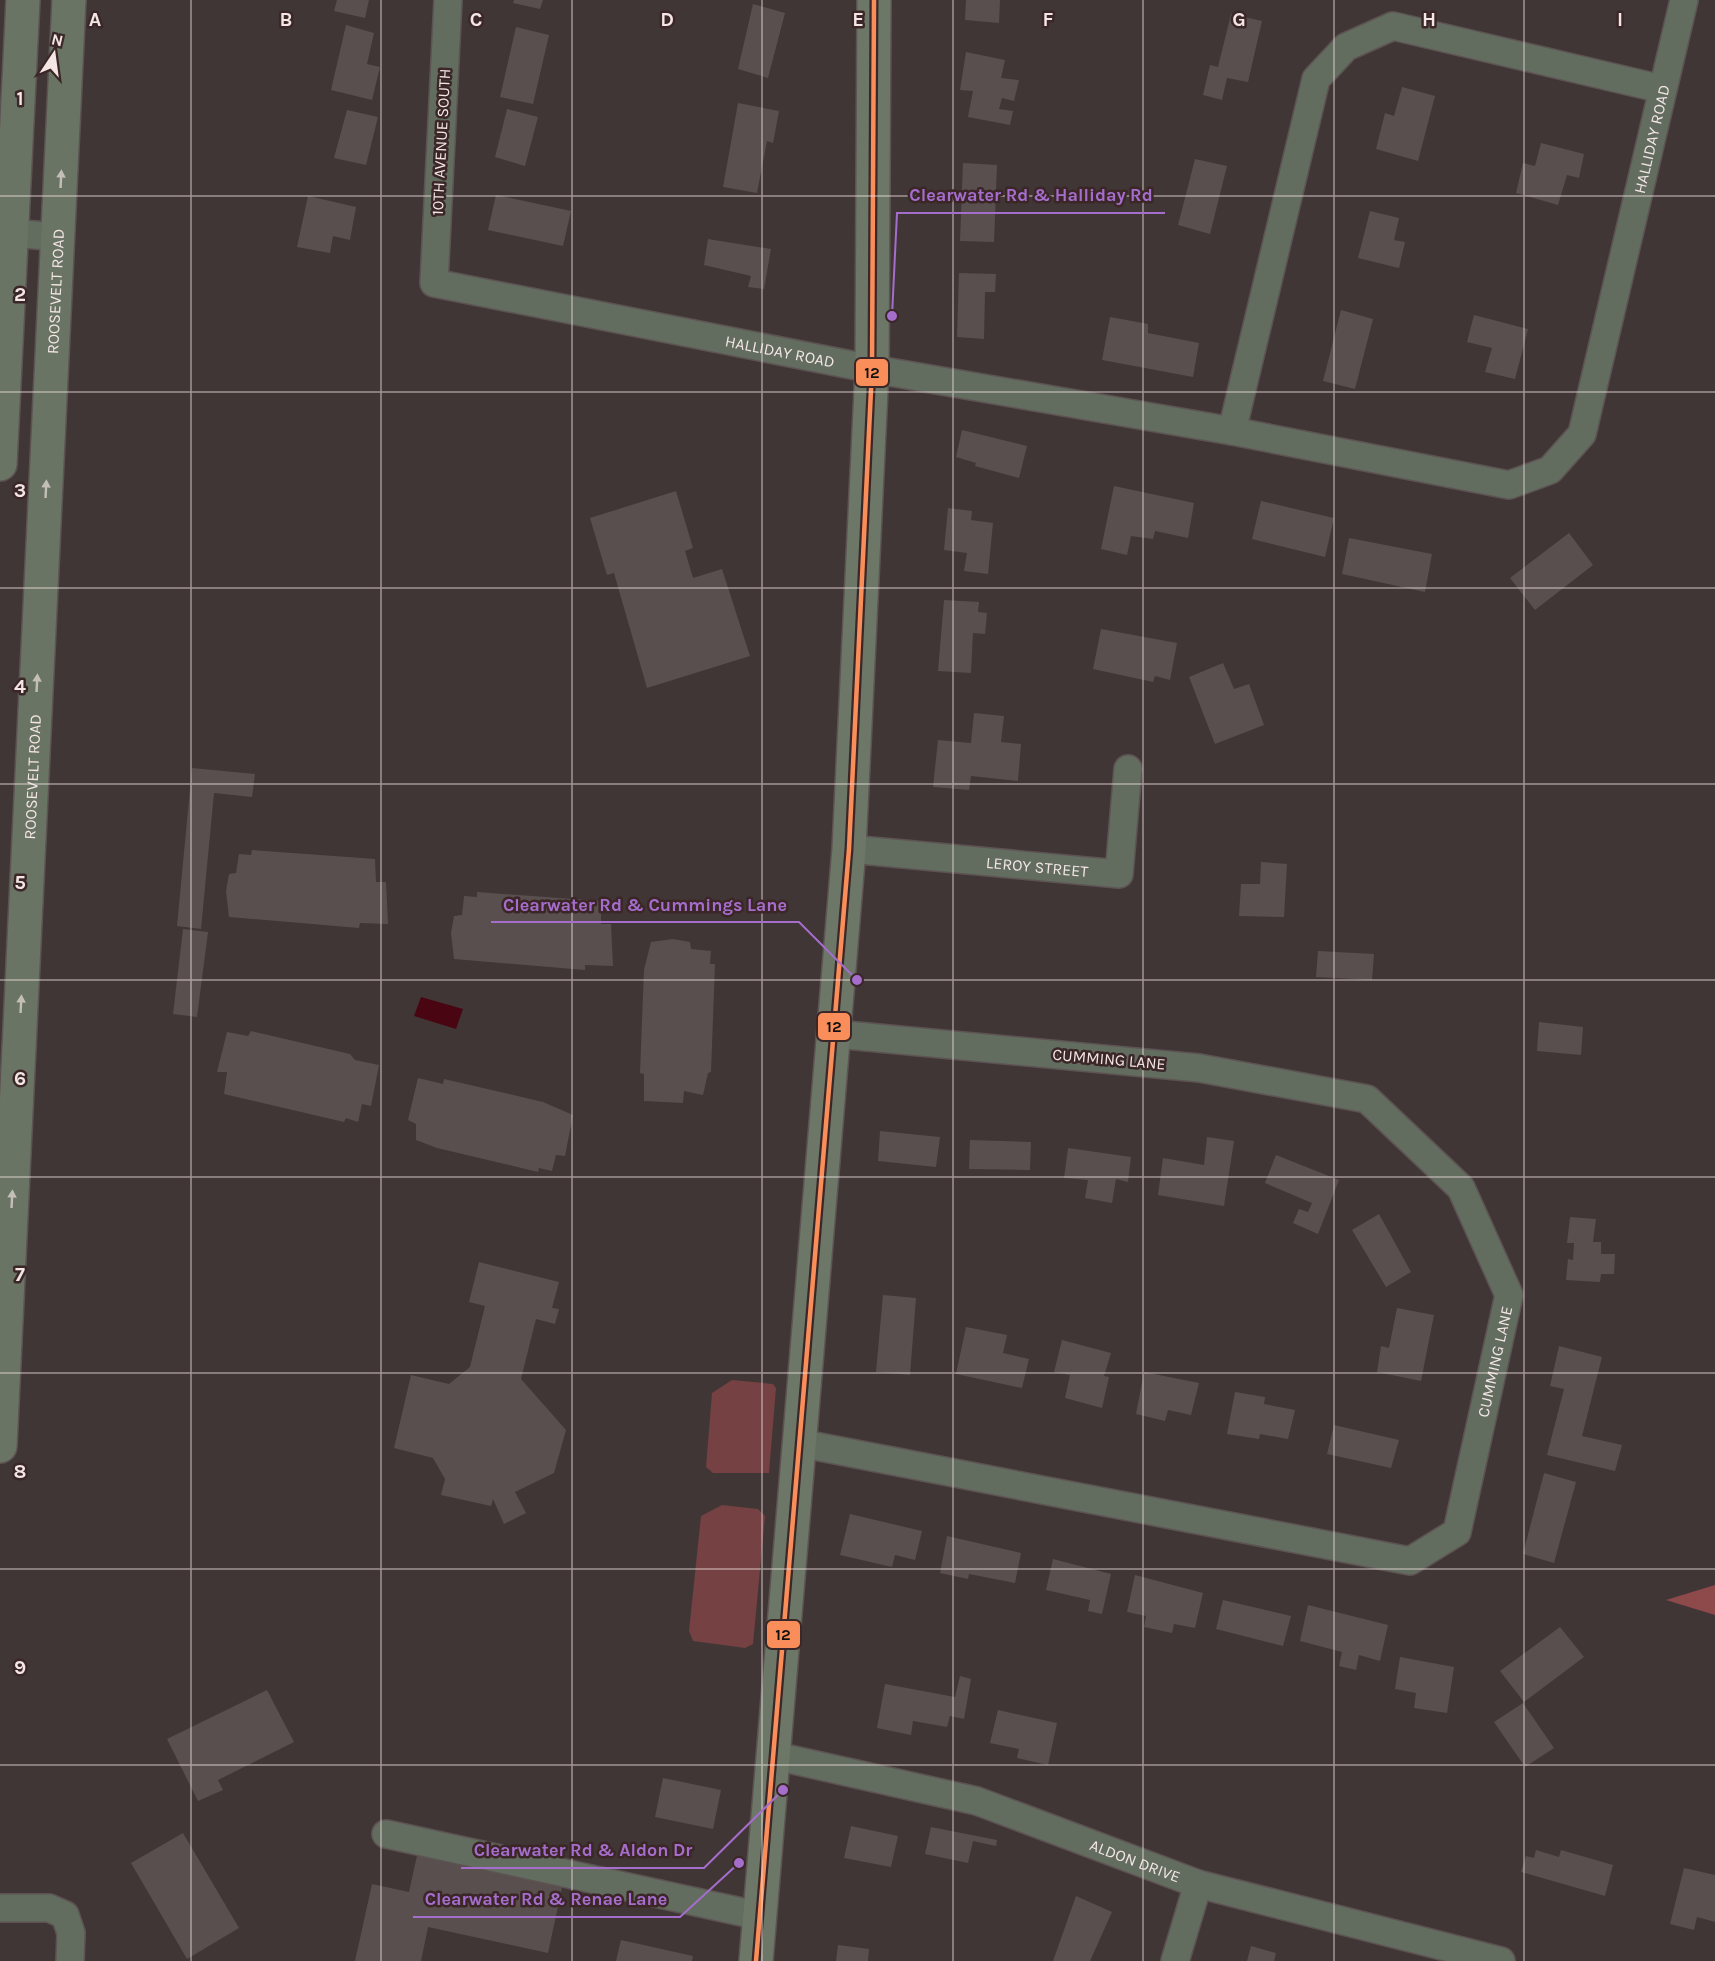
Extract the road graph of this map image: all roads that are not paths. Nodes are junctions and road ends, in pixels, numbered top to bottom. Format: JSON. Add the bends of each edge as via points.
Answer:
{"nodes":[{"id":1,"x":23,"y":0,"type":"edge"},
{"id":2,"x":69,"y":0,"type":"edge"},
{"id":3,"x":448,"y":0,"type":"edge"},
{"id":4,"x":874,"y":0,"type":"edge"},
{"id":5,"x":1684,"y":0,"type":"edge"},
{"id":6,"x":1662,"y":89,"type":"junction"},
{"id":7,"x":6,"y":233,"type":"edge"},
{"id":8,"x":58,"y":237,"type":"junction"},
{"id":9,"x":434,"y":283,"type":"joint"},
{"id":10,"x":872,"y":369,"type":"junction"},
{"id":11,"x":1232,"y":431,"type":"junction"},
{"id":12,"x":0,"y":464,"type":"edge"},
{"id":13,"x":1128,"y":769,"type":"dead end"},
{"id":14,"x":849,"y":849,"type":"junction"},
{"id":15,"x":835,"y":1034,"type":"junction"},
{"id":16,"x":799,"y":1443,"type":"junction"},
{"id":17,"x":0,"y":1446,"type":"edge"},
{"id":18,"x":771,"y":1755,"type":"junction"},
{"id":19,"x":386,"y":1834,"type":"dead end"},
{"id":20,"x":1198,"y":1884,"type":"junction"},
{"id":21,"x":0,"y":1908,"type":"edge"},
{"id":22,"x":760,"y":1916,"type":"junction"},
{"id":23,"x":70,"y":1961,"type":"edge"},
{"id":24,"x":756,"y":1961,"type":"edge"},
{"id":25,"x":1174,"y":1961,"type":"edge"},
{"id":26,"x":1501,"y":1961,"type":"edge"}],
"edges":[{"from":1,"to":7,"type":"main road"},
{"from":8,"to":2,"type":"main road","name":"ROOSEVELT ROAD","one_way":true},
{"from":3,"to":9,"type":"street","name":"10TH AVENUE SOUTH"},
{"from":4,"to":10,"type":"street"},
{"from":5,"to":6,"type":"street"},
{"from":6,"to":11,"type":"street","name":"HALLIDAY ROAD","via":[[1582,434],[1550,470],[1509,485]]},
{"from":6,"to":11,"type":"street","name":"HALLIDAY ROAD","via":[[1394,26],[1346,47],[1316,79]]},
{"from":7,"to":8,"type":"street"},
{"from":7,"to":12,"type":"main road"},
{"from":17,"to":8,"type":"main road","name":"ROOSEVELT ROAD","one_way":true},
{"from":9,"to":10,"type":"street","name":"HALLIDAY ROAD"},
{"from":10,"to":11,"type":"street","name":"HALLIDAY ROAD"},
{"from":10,"to":14,"type":"street"},
{"from":13,"to":14,"type":"street","name":"LEROY STREET","via":[[1119,874]]},
{"from":14,"to":15,"type":"street"},
{"from":15,"to":16,"type":"street"},
{"from":15,"to":16,"type":"street","name":"CUMMING LANE","via":[[1199,1068],[1367,1099],[1461,1188],[1509,1295],[1457,1532],[1410,1561]]},
{"from":16,"to":18,"type":"street"},
{"from":18,"to":20,"type":"street","name":"ALDON DRIVE","via":[[977,1801]]},
{"from":18,"to":22,"type":"street"},
{"from":19,"to":22,"type":"street"},
{"from":20,"to":25,"type":"street"},
{"from":20,"to":26,"type":"street","name":"ALDON DRIVE"},
{"from":21,"to":23,"type":"street","via":[[49,1908],[65,1915],[71,1933]]},
{"from":22,"to":24,"type":"street"}]}
